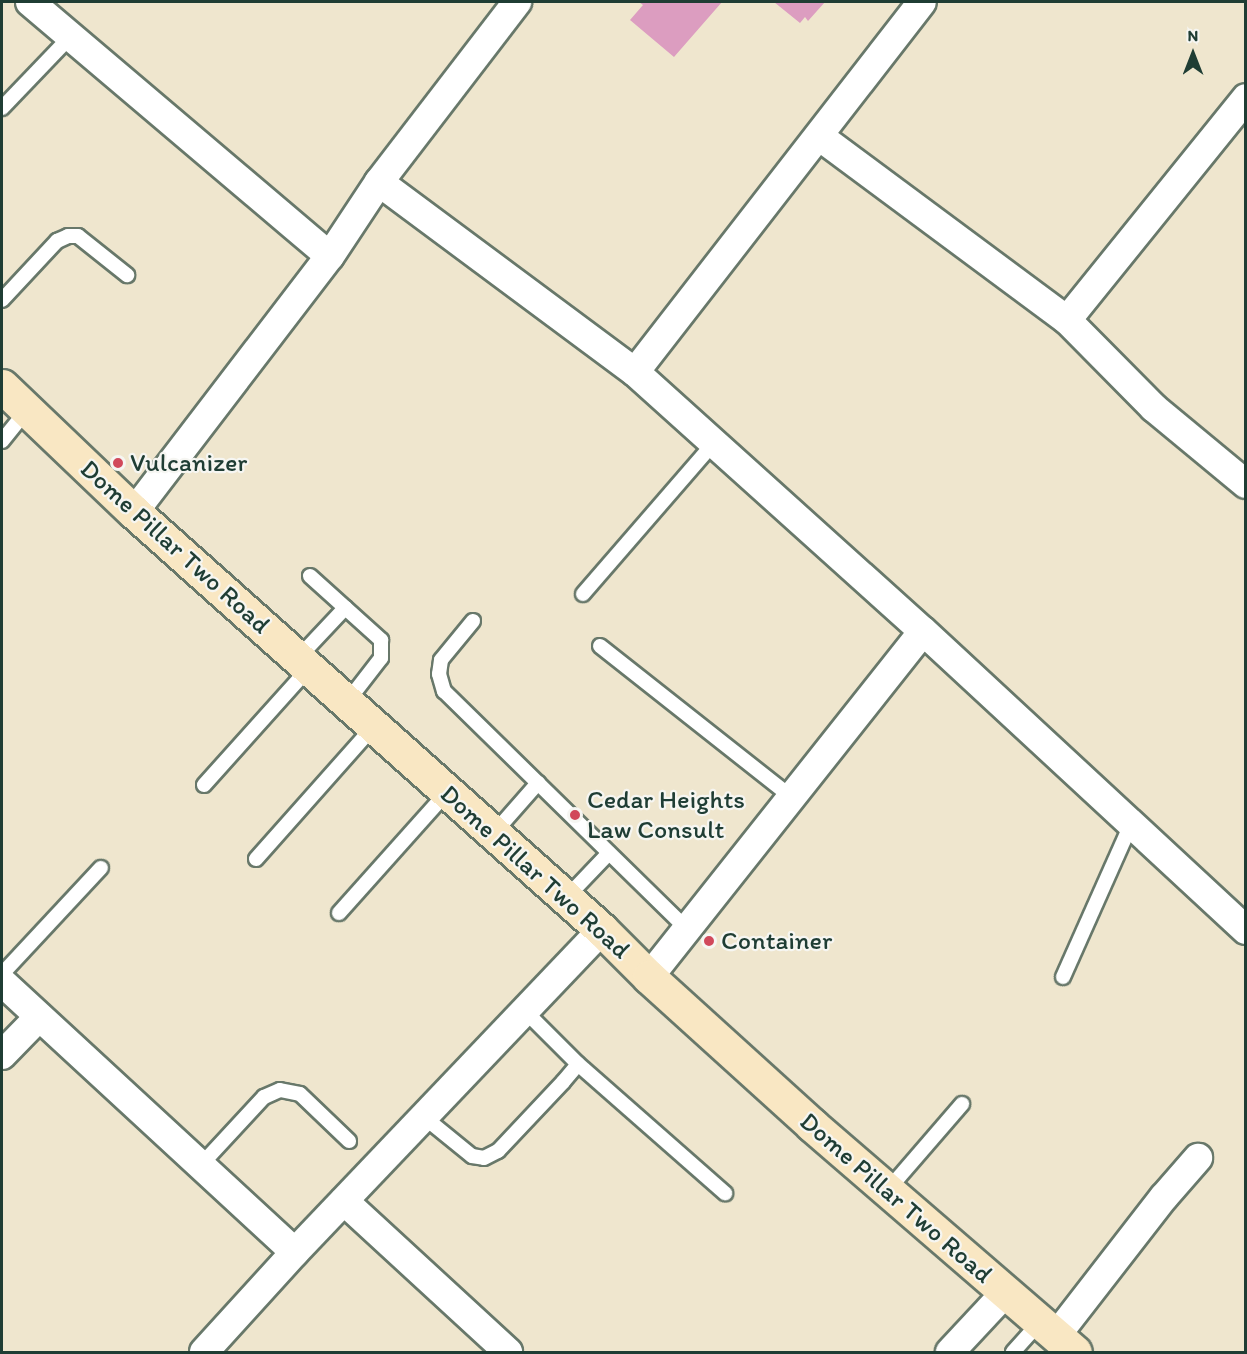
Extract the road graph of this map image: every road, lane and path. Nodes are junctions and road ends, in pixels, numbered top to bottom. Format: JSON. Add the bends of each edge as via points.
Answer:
{"nodes":[{"id":1,"x":30,"y":2,"type":"edge"},
{"id":2,"x":517,"y":2,"type":"edge"},
{"id":3,"x":922,"y":2,"type":"edge"},
{"id":4,"x":70,"y":37,"type":"junction"},
{"id":5,"x":1245,"y":98,"type":"edge"},
{"id":6,"x":2,"y":108,"type":"edge"},
{"id":7,"x":819,"y":136,"type":"junction"},
{"id":8,"x":379,"y":182,"type":"junction"},
{"id":9,"x":330,"y":256,"type":"junction"},
{"id":10,"x":127,"y":275,"type":"dead end"},
{"id":11,"x":2,"y":300,"type":"edge"},
{"id":12,"x":1067,"y":320,"type":"junction"},
{"id":13,"x":635,"y":372,"type":"junction"},
{"id":14,"x":2,"y":386,"type":"edge"},
{"id":15,"x":27,"y":410,"type":"junction"},
{"id":16,"x":2,"y":441,"type":"edge"},
{"id":17,"x":714,"y":443,"type":"junction"},
{"id":18,"x":1245,"y":484,"type":"edge"},
{"id":19,"x":134,"y":512,"type":"junction"},
{"id":20,"x":310,"y":576,"type":"dead end"},
{"id":21,"x":583,"y":594,"type":"dead end"},
{"id":22,"x":345,"y":608,"type":"junction"},
{"id":23,"x":473,"y":621,"type":"dead end"},
{"id":24,"x":923,"y":631,"type":"junction"},
{"id":25,"x":600,"y":646,"type":"dead end"},
{"id":26,"x":303,"y":663,"type":"junction"},
{"id":27,"x":347,"y":702,"type":"junction"},
{"id":28,"x":374,"y":726,"type":"junction"},
{"id":29,"x":538,"y":783,"type":"junction"},
{"id":30,"x":204,"y":785,"type":"dead end"},
{"id":31,"x":447,"y":792,"type":"junction"},
{"id":32,"x":791,"y":797,"type":"junction"},
{"id":33,"x":1131,"y":824,"type":"junction"},
{"id":34,"x":494,"y":834,"type":"junction"},
{"id":35,"x":609,"y":853,"type":"junction"},
{"id":36,"x":256,"y":859,"type":"dead end"},
{"id":37,"x":101,"y":868,"type":"dead end"},
{"id":38,"x":566,"y":898,"type":"junction"},
{"id":39,"x":339,"y":913,"type":"dead end"},
{"id":40,"x":687,"y":929,"type":"junction"},
{"id":41,"x":602,"y":930,"type":"junction"},
{"id":42,"x":1245,"y":930,"type":"edge"},
{"id":43,"x":2,"y":974,"type":"edge"},
{"id":44,"x":649,"y":977,"type":"junction"},
{"id":45,"x":1063,"y":977,"type":"dead end"},
{"id":46,"x":2,"y":982,"type":"edge"},
{"id":47,"x":525,"y":1011,"type":"junction"},
{"id":48,"x":39,"y":1017,"type":"junction"},
{"id":49,"x":2,"y":1055,"type":"edge"},
{"id":50,"x":578,"y":1064,"type":"junction"},
{"id":51,"x":962,"y":1104,"type":"dead end"},
{"id":52,"x":424,"y":1117,"type":"junction"},
{"id":53,"x":349,"y":1141,"type":"dead end"},
{"id":54,"x":1198,"y":1158,"type":"dead end"},
{"id":55,"x":200,"y":1166,"type":"junction"},
{"id":56,"x":887,"y":1191,"type":"junction"},
{"id":57,"x":725,"y":1193,"type":"dead end"},
{"id":58,"x":344,"y":1201,"type":"junction"},
{"id":59,"x":294,"y":1252,"type":"junction"},
{"id":60,"x":1004,"y":1294,"type":"junction"},
{"id":61,"x":1057,"y":1337,"type":"edge"},
{"id":62,"x":204,"y":1353,"type":"edge"},
{"id":63,"x":508,"y":1353,"type":"edge"},
{"id":64,"x":950,"y":1353,"type":"edge"},
{"id":65,"x":1013,"y":1353,"type":"edge"}],
"edges":[{"from":1,"to":4,"type":"street"},
{"from":2,"to":8,"type":"street"},
{"from":3,"to":7,"type":"street"},
{"from":4,"to":6,"type":"lane"},
{"from":4,"to":9,"type":"street"},
{"from":5,"to":12,"type":"street"},
{"from":7,"to":12,"type":"street"},
{"from":7,"to":13,"type":"street"},
{"from":8,"to":9,"type":"street"},
{"from":8,"to":13,"type":"street"},
{"from":9,"to":19,"type":"street"},
{"from":10,"to":11,"type":"lane","via":[[78,236],[68,236],[57,241]]},
{"from":12,"to":18,"type":"street","via":[[1154,408]]},
{"from":13,"to":17,"type":"street"},
{"from":14,"to":15,"type":"street","name":"Dome Pillar Two Road"},
{"from":15,"to":16,"type":"lane"},
{"from":15,"to":19,"type":"street","name":"Dome Pillar Two Road"},
{"from":17,"to":21,"type":"lane"},
{"from":17,"to":24,"type":"street"},
{"from":19,"to":26,"type":"street","name":"Dome Pillar Two Road"},
{"from":20,"to":22,"type":"lane"},
{"from":22,"to":26,"type":"lane"},
{"from":22,"to":27,"type":"lane","via":[[381,640],[383,649],[381,658]]},
{"from":23,"to":29,"type":"lane","via":[[441,660],[439,674],[444,691]]},
{"from":24,"to":32,"type":"street"},
{"from":24,"to":33,"type":"street"},
{"from":25,"to":32,"type":"lane"},
{"from":26,"to":27,"type":"street","name":"Dome Pillar Two Road"},
{"from":26,"to":30,"type":"lane"},
{"from":27,"to":28,"type":"street","name":"Dome Pillar Two Road"},
{"from":28,"to":31,"type":"street","name":"Dome Pillar Two Road"},
{"from":28,"to":36,"type":"lane"},
{"from":29,"to":34,"type":"lane"},
{"from":29,"to":35,"type":"lane"},
{"from":31,"to":34,"type":"street","name":"Dome Pillar Two Road"},
{"from":31,"to":39,"type":"lane"},
{"from":32,"to":40,"type":"street"},
{"from":33,"to":42,"type":"street"},
{"from":33,"to":45,"type":"lane"},
{"from":34,"to":38,"type":"street","name":"Dome Pillar Two Road"},
{"from":35,"to":38,"type":"lane"},
{"from":35,"to":40,"type":"lane"},
{"from":37,"to":43,"type":"lane"},
{"from":38,"to":41,"type":"street","name":"Dome Pillar Two Road"},
{"from":40,"to":44,"type":"street"},
{"from":41,"to":44,"type":"street","name":"Dome Pillar Two Road"},
{"from":41,"to":47,"type":"street"},
{"from":44,"to":56,"type":"street","name":"Dome Pillar Two Road"},
{"from":46,"to":48,"type":"street"},
{"from":47,"to":50,"type":"lane"},
{"from":47,"to":52,"type":"street"},
{"from":48,"to":49,"type":"street"},
{"from":48,"to":55,"type":"street"},
{"from":50,"to":52,"type":"lane","via":[[498,1151],[484,1158],[472,1156]]},
{"from":50,"to":57,"type":"lane"},
{"from":51,"to":56,"type":"lane"},
{"from":52,"to":58,"type":"street"},
{"from":53,"to":55,"type":"lane","via":[[300,1094],[280,1090],[264,1097]]},
{"from":54,"to":61,"type":"street"},
{"from":55,"to":59,"type":"street"},
{"from":56,"to":60,"type":"street","name":"Dome Pillar Two Road"},
{"from":58,"to":59,"type":"street"},
{"from":58,"to":63,"type":"street"},
{"from":59,"to":62,"type":"street"},
{"from":60,"to":61,"type":"street","name":"Dome Pillar Two Road"},
{"from":60,"to":64,"type":"street"},
{"from":61,"to":65,"type":"lane"}]}
